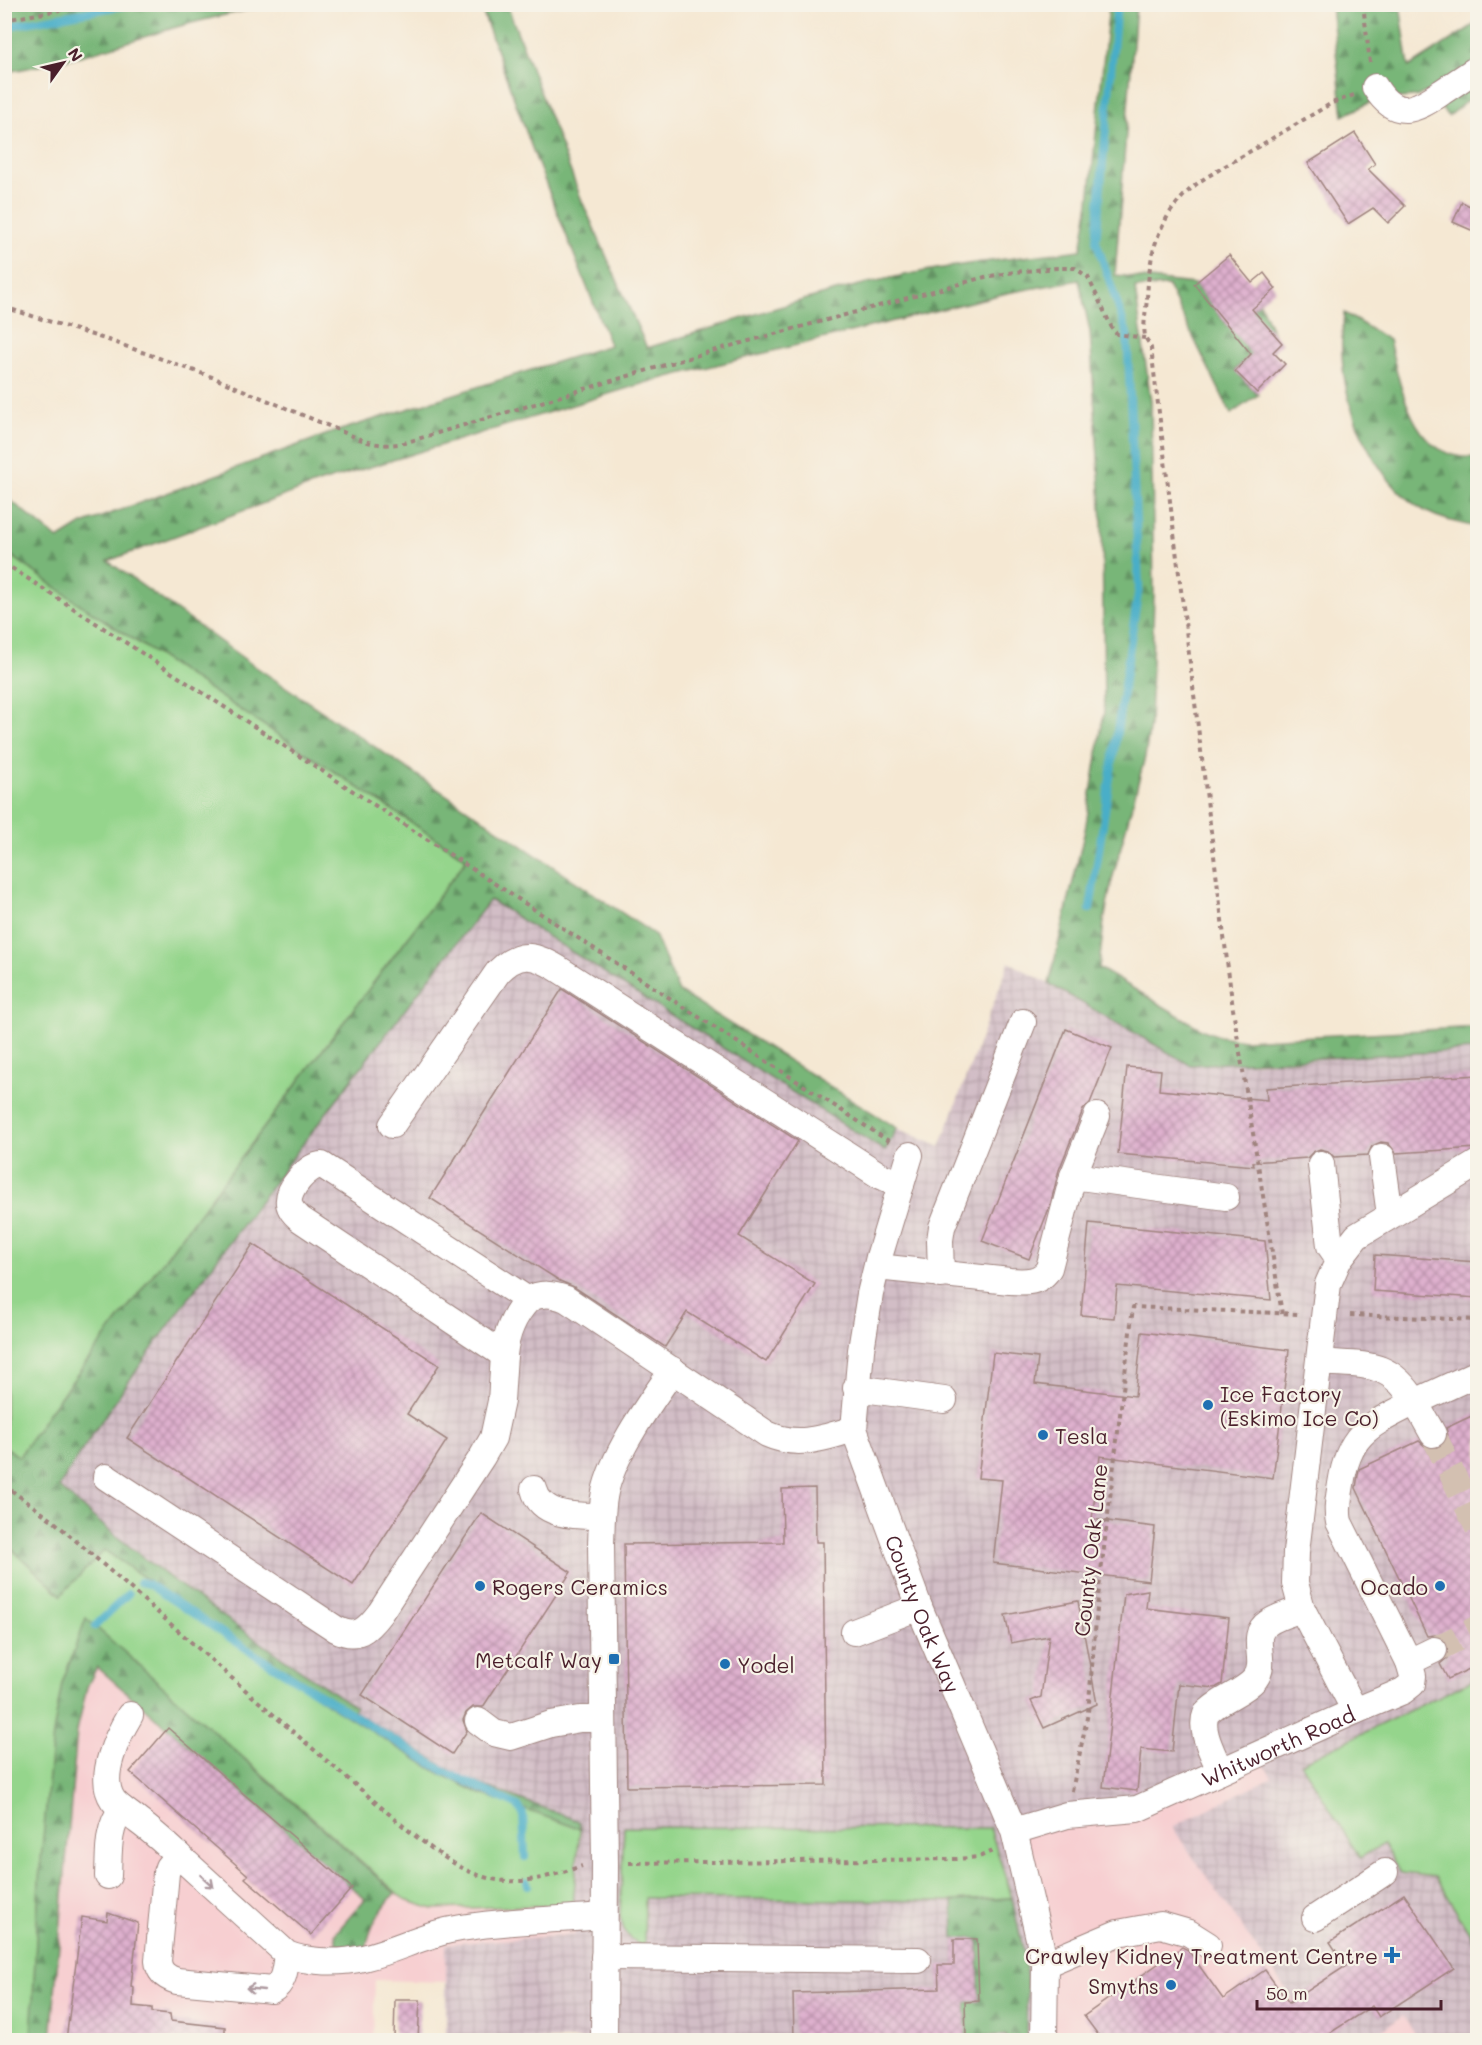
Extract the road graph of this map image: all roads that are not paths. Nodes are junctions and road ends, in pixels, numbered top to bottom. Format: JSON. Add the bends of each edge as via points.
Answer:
{"nodes":[{"id":1,"x":1478,"y":68,"type":"edge"},
{"id":2,"x":1375,"y":87,"type":"road end"},
{"id":3,"x":1023,"y":1022,"type":"dead end"},
{"id":4,"x":1097,"y":1116,"type":"dead end"},
{"id":5,"x":393,"y":1125,"type":"dead end"},
{"id":6,"x":910,"y":1155,"type":"road end"},
{"id":7,"x":1382,"y":1157,"type":"dead end"},
{"id":8,"x":1478,"y":1163,"type":"edge"},
{"id":9,"x":1321,"y":1164,"type":"dead end"},
{"id":10,"x":1073,"y":1176,"type":"junction"},
{"id":11,"x":901,"y":1185,"type":"junction"},
{"id":12,"x":1226,"y":1197,"type":"dead end"},
{"id":13,"x":1390,"y":1215,"type":"junction"},
{"id":14,"x":1338,"y":1258,"type":"junction"},
{"id":15,"x":876,"y":1267,"type":"junction"},
{"id":16,"x":941,"y":1275,"type":"junction"},
{"id":17,"x":528,"y":1300,"type":"junction"},
{"id":18,"x":504,"y":1355,"type":"junction"},
{"id":19,"x":1319,"y":1362,"type":"junction"},
{"id":20,"x":672,"y":1370,"type":"junction"},
{"id":21,"x":1478,"y":1373,"type":"edge"},
{"id":22,"x":856,"y":1388,"type":"junction"},
{"id":23,"x":944,"y":1400,"type":"dead end"},
{"id":24,"x":1415,"y":1402,"type":"junction"},
{"id":25,"x":854,"y":1429,"type":"junction"},
{"id":26,"x":1433,"y":1434,"type":"tunnel mouth"},
{"id":27,"x":106,"y":1477,"type":"dead end"},
{"id":28,"x":534,"y":1489,"type":"dead end"},
{"id":29,"x":602,"y":1516,"type":"junction"},
{"id":30,"x":919,"y":1607,"type":"junction"},
{"id":31,"x":1302,"y":1609,"type":"junction"},
{"id":32,"x":854,"y":1632,"type":"dead end"},
{"id":33,"x":1434,"y":1650,"type":"tunnel mouth"},
{"id":34,"x":1409,"y":1662,"type":"junction"},
{"id":35,"x":1355,"y":1711,"type":"junction"},
{"id":36,"x":130,"y":1715,"type":"dead end"},
{"id":37,"x":603,"y":1719,"type":"junction"},
{"id":38,"x":478,"y":1721,"type":"dead end"},
{"id":39,"x":1220,"y":1771,"type":"junction"},
{"id":40,"x":122,"y":1809,"type":"junction"},
{"id":41,"x":1014,"y":1831,"type":"junction"},
{"id":42,"x":178,"y":1855,"type":"junction"},
{"id":43,"x":1385,"y":1872,"type":"dead end"},
{"id":44,"x":108,"y":1876,"type":"dead end"},
{"id":45,"x":604,"y":1916,"type":"junction"},
{"id":46,"x":1315,"y":1918,"type":"dead end"},
{"id":47,"x":1208,"y":1945,"type":"dead end"},
{"id":48,"x":287,"y":1953,"type":"junction"},
{"id":49,"x":604,"y":1957,"type":"junction"},
{"id":50,"x":918,"y":1960,"type":"dead end"},
{"id":51,"x":1045,"y":1964,"type":"junction"},
{"id":52,"x":604,"y":2040,"type":"edge"},
{"id":53,"x":1044,"y":2040,"type":"edge"}],
"edges":[{"from":1,"to":2,"type":"street","via":[[1423,105],[1407,110],[1387,102]]},
{"from":3,"to":16,"type":"street","via":[[942,1227]]},
{"from":4,"to":10,"type":"street"},
{"from":5,"to":11,"type":"street","via":[[498,972],[510,961],[531,956],[557,968],[879,1175]]},
{"from":6,"to":11,"type":"street","name":"County Oak Way"},
{"from":7,"to":13,"type":"street"},
{"from":8,"to":13,"type":"street"},
{"from":9,"to":14,"type":"street","via":[[1330,1246]]},
{"from":10,"to":12,"type":"street"},
{"from":10,"to":16,"type":"street","via":[[1044,1276],[1019,1282]]},
{"from":11,"to":15,"type":"street","name":"County Oak Way"},
{"from":13,"to":14,"type":"street","via":[[1357,1236]]},
{"from":14,"to":19,"type":"street","name":"Whitworth Road","via":[[1331,1275]]},
{"from":15,"to":16,"type":"street"},
{"from":15,"to":22,"type":"street","name":"County Oak Way"},
{"from":17,"to":18,"type":"street","via":[[512,1323]]},
{"from":17,"to":18,"type":"street","via":[[322,1165],[306,1171],[289,1197],[290,1208],[300,1219]]},
{"from":17,"to":20,"type":"street","via":[[549,1294],[567,1299]]},
{"from":18,"to":27,"type":"street","via":[[499,1415],[488,1447],[380,1613],[358,1633],[336,1629]]},
{"from":19,"to":24,"type":"street","via":[[1372,1366],[1388,1372]]},
{"from":19,"to":31,"type":"street","name":"Whitworth Road","via":[[1296,1552],[1295,1583]]},
{"from":20,"to":25,"type":"street","via":[[776,1438],[807,1441]]},
{"from":20,"to":29,"type":"street","via":[[619,1459],[606,1488]]},
{"from":21,"to":24,"type":"street"},
{"from":22,"to":23,"type":"street"},
{"from":22,"to":25,"type":"street","name":"County Oak Way"},
{"from":24,"to":26,"type":"street"},
{"from":24,"to":34,"type":"street","via":[[1372,1426],[1352,1445],[1344,1466],[1338,1510],[1346,1537]]},
{"from":25,"to":30,"type":"street","name":"County Oak Way"},
{"from":28,"to":29,"type":"street","via":[[538,1499],[554,1510],[572,1516]]},
{"from":29,"to":37,"type":"street"},
{"from":30,"to":32,"type":"street"},
{"from":30,"to":41,"type":"street","name":"County Oak Way"},
{"from":31,"to":35,"type":"street","name":"Whitworth Road"},
{"from":31,"to":39,"type":"street","via":[[1272,1620],[1261,1629],[1257,1676],[1206,1714],[1203,1721]]},
{"from":33,"to":34,"type":"street"},
{"from":34,"to":35,"type":"street","via":[[1412,1684]]},
{"from":35,"to":39,"type":"street","name":"Whitworth Road"},
{"from":36,"to":40,"type":"street","via":[[115,1742],[108,1780],[110,1794]]},
{"from":37,"to":38,"type":"street","via":[[565,1721],[511,1737],[494,1733]]},
{"from":37,"to":45,"type":"street"},
{"from":39,"to":41,"type":"street","name":"Whitworth Road","via":[[1137,1809],[1067,1815]]},
{"from":40,"to":42,"type":"street"},
{"from":40,"to":44,"type":"street","via":[[111,1831]]},
{"from":41,"to":51,"type":"street","name":"County Oak Way"},
{"from":42,"to":48,"type":"street","one_way":true},
{"from":48,"to":42,"type":"street","one_way":true,"via":[[280,1984],[272,1990],[177,1982],[166,1977],[158,1961],[166,1873]]},
{"from":43,"to":46,"type":"street"},
{"from":45,"to":48,"type":"street","via":[[458,1928],[351,1961],[309,1960]]},
{"from":45,"to":49,"type":"street"},
{"from":47,"to":51,"type":"street","via":[[1189,1933],[1161,1925],[1119,1933]]},
{"from":49,"to":50,"type":"street"},
{"from":49,"to":52,"type":"street"},
{"from":51,"to":53,"type":"street","name":"County Oak Way"}]}
